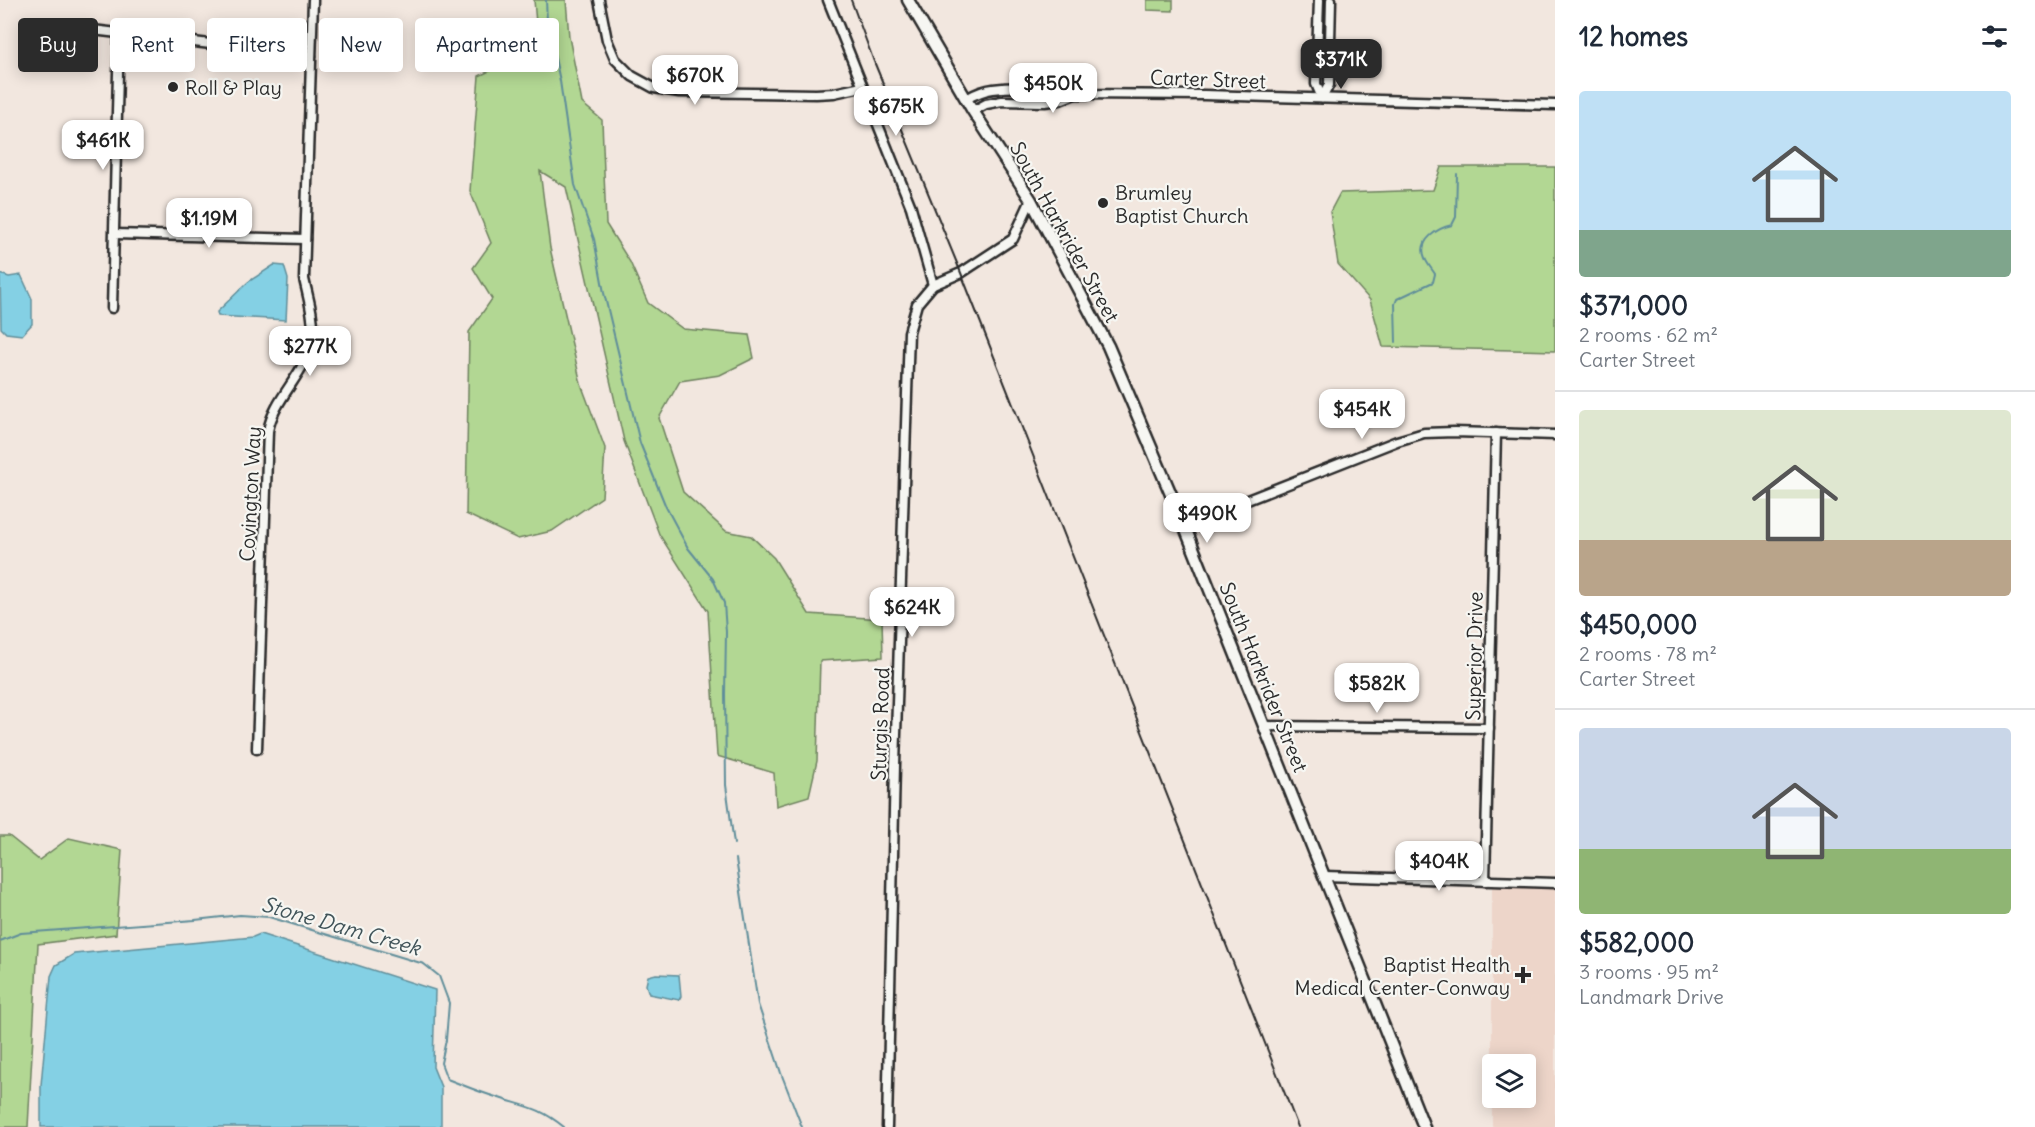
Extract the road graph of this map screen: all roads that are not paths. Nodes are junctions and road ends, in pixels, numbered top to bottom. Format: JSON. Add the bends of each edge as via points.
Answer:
{"nodes":[{"id":1,"x":313,"y":0,"type":"edge"},
{"id":2,"x":599,"y":0,"type":"edge"},
{"id":3,"x":828,"y":0,"type":"edge"},
{"id":4,"x":908,"y":0,"type":"edge"},
{"id":5,"x":1319,"y":0,"type":"edge"},
{"id":6,"x":1331,"y":0,"type":"edge"},
{"id":7,"x":195,"y":43,"type":"edge"},
{"id":8,"x":311,"y":56,"type":"junction"},
{"id":9,"x":118,"y":72,"type":"edge"},
{"id":10,"x":862,"y":87,"type":"junction"},
{"id":11,"x":1076,"y":94,"type":"junction"},
{"id":12,"x":1322,"y":98,"type":"junction"},
{"id":13,"x":966,"y":99,"type":"junction"},
{"id":14,"x":1555,"y":105,"type":"edge"},
{"id":15,"x":973,"y":111,"type":"junction"},
{"id":16,"x":1031,"y":200,"type":"junction"},
{"id":17,"x":115,"y":234,"type":"junction"},
{"id":18,"x":305,"y":238,"type":"junction"},
{"id":19,"x":933,"y":285,"type":"junction"},
{"id":20,"x":112,"y":308,"type":"dead end"},
{"id":21,"x":1496,"y":433,"type":"junction"},
{"id":22,"x":1555,"y":435,"type":"edge"},
{"id":23,"x":1184,"y":525,"type":"junction"},
{"id":24,"x":1264,"y":726,"type":"junction"},
{"id":25,"x":1489,"y":728,"type":"junction"},
{"id":26,"x":257,"y":749,"type":"dead end"},
{"id":27,"x":1324,"y":876,"type":"junction"},
{"id":28,"x":1485,"y":880,"type":"junction"},
{"id":29,"x":1555,"y":882,"type":"edge"},
{"id":30,"x":887,"y":1127,"type":"edge"},
{"id":31,"x":1424,"y":1127,"type":"edge"}],
"edges":[{"from":1,"to":8,"type":"street","name":"Covington Way"},
{"from":2,"to":10,"type":"street","via":[[615,59],[632,76],[654,88],[679,92],[816,94]]},
{"from":3,"to":10,"type":"street"},
{"from":4,"to":13,"type":"main road","name":"South Harkrider Street"},
{"from":5,"to":12,"type":"street","via":[[1316,84]]},
{"from":6,"to":12,"type":"street","via":[[1329,85]]},
{"from":7,"to":8,"type":"street"},
{"from":8,"to":18,"type":"street","name":"Covington Way"},
{"from":9,"to":17,"type":"street"},
{"from":10,"to":19,"type":"street","via":[[911,207]]},
{"from":11,"to":12,"type":"street","name":"Carter Street"},
{"from":11,"to":13,"type":"street","name":"Carter Street","via":[[1060,90],[993,89]]},
{"from":11,"to":15,"type":"street","name":"Carter Street","via":[[1045,102],[1002,101]]},
{"from":12,"to":14,"type":"street","name":"Carter Street"},
{"from":13,"to":15,"type":"main road","name":"South Harkrider Street"},
{"from":15,"to":16,"type":"main road","name":"South Harkrider Street"},
{"from":16,"to":19,"type":"street","via":[[1013,239],[961,273]]},
{"from":16,"to":23,"type":"main road","name":"South Harkrider Street","via":[[1108,346]]},
{"from":17,"to":18,"type":"street"},
{"from":17,"to":20,"type":"street"},
{"from":18,"to":26,"type":"street","name":"Covington Way","via":[[304,279],[313,336],[308,355],[270,418],[268,431]]},
{"from":19,"to":30,"type":"street","name":"Sturgis Road","via":[[917,304],[909,332]]},
{"from":21,"to":22,"type":"street"},
{"from":21,"to":23,"type":"street","via":[[1425,433],[1396,441]]},
{"from":21,"to":25,"type":"street","name":"Superior Drive"},
{"from":23,"to":24,"type":"main road","name":"South Harkrider Street"},
{"from":24,"to":25,"type":"street"},
{"from":24,"to":27,"type":"main road","name":"South Harkrider Street"},
{"from":25,"to":28,"type":"street","name":"Superior Drive"},
{"from":27,"to":28,"type":"street"},
{"from":27,"to":31,"type":"main road","name":"South Harkrider Street"},
{"from":28,"to":29,"type":"street"}]}
